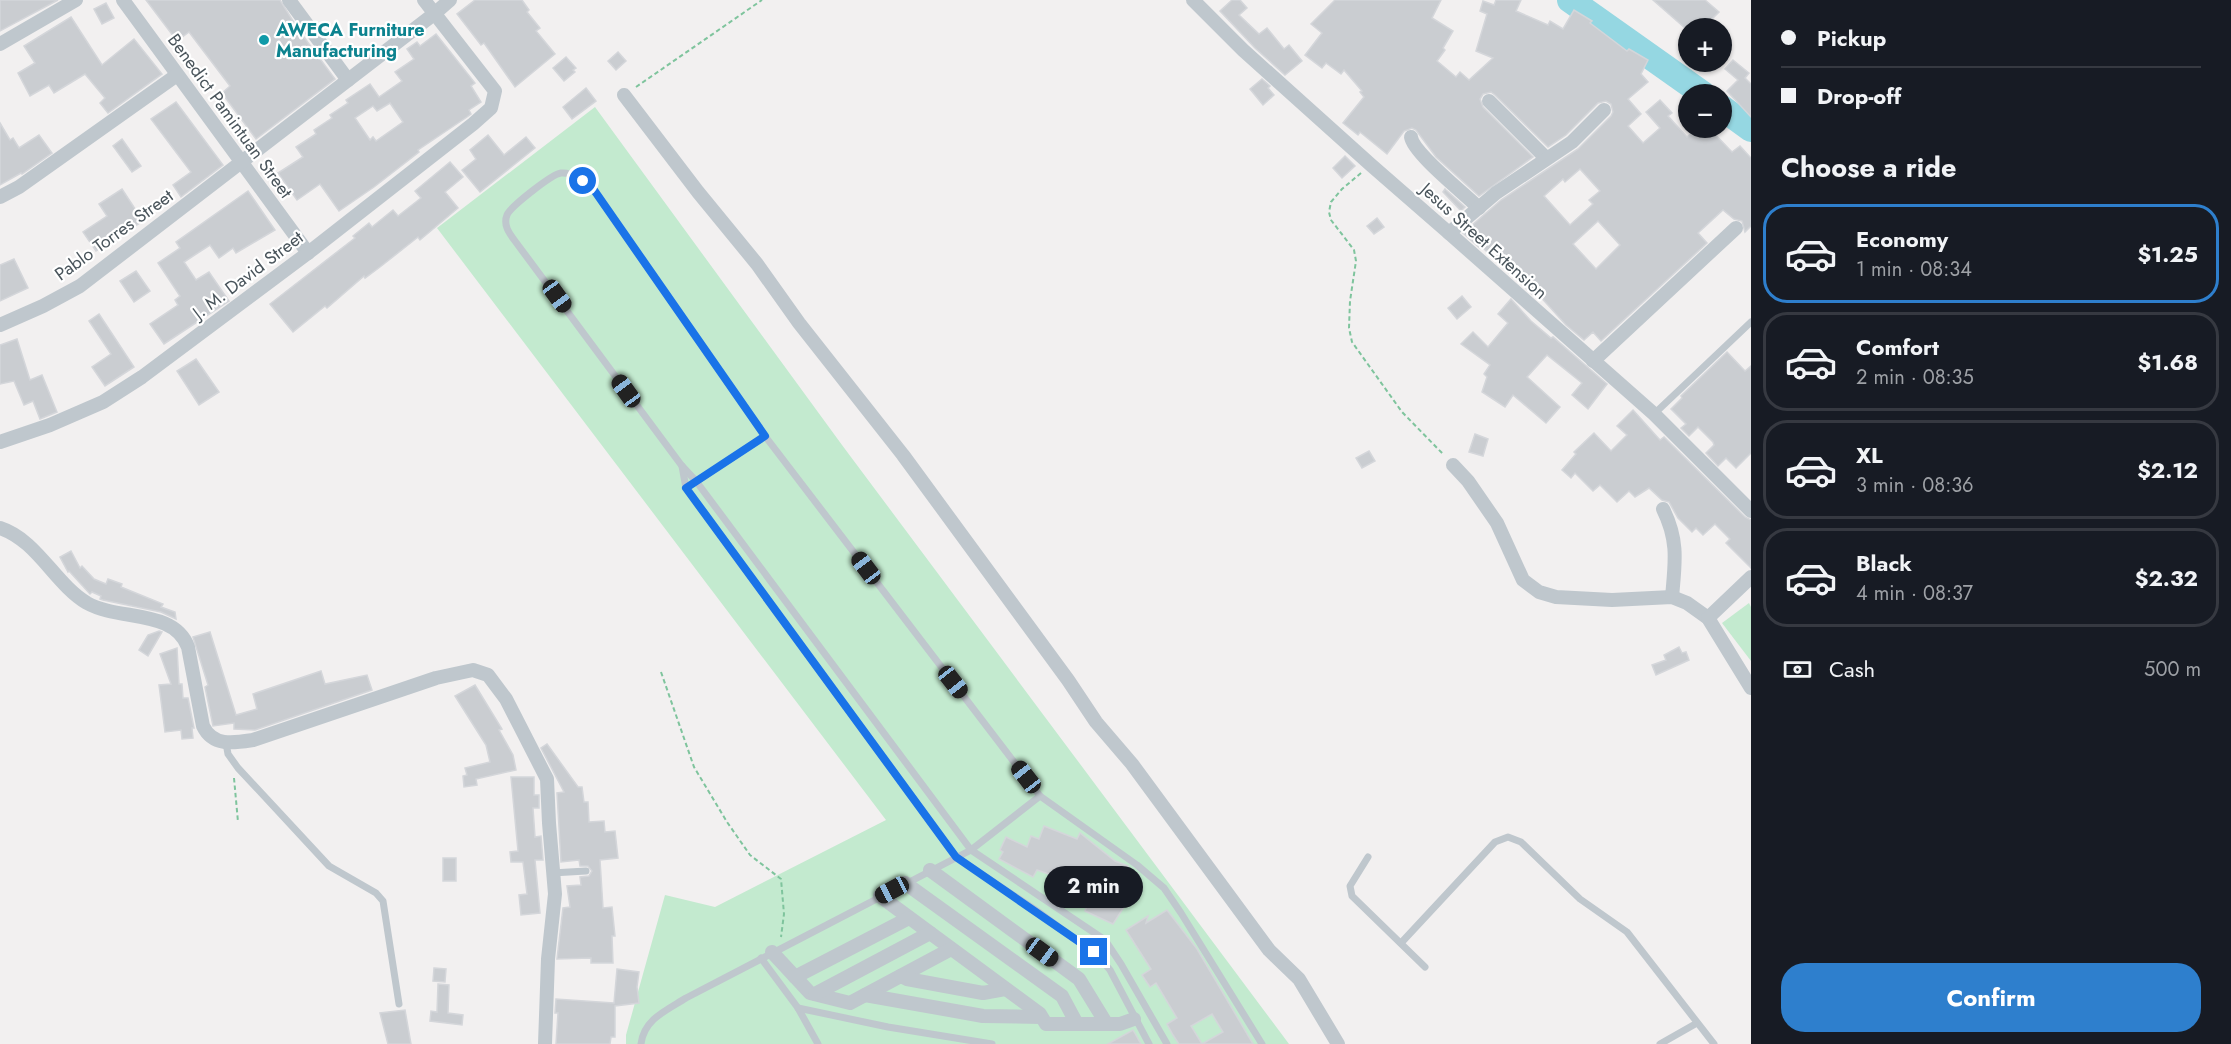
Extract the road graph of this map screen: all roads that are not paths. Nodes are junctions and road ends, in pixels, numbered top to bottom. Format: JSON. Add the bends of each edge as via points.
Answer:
{"nodes":[{"id":1,"x":76,"y":0,"type":"edge"},
{"id":2,"x":123,"y":0,"type":"edge"},
{"id":3,"x":289,"y":0,"type":"edge"},
{"id":4,"x":424,"y":0,"type":"edge"},
{"id":5,"x":450,"y":0,"type":"edge"},
{"id":6,"x":1193,"y":0,"type":"edge"},
{"id":7,"x":434,"y":14,"type":"junction"},
{"id":8,"x":0,"y":44,"type":"edge"},
{"id":9,"x":177,"y":75,"type":"junction"},
{"id":10,"x":348,"y":80,"type":"junction"},
{"id":11,"x":624,"y":95,"type":"road end"},
{"id":12,"x":1489,"y":101,"type":"dead end"},
{"id":13,"x":1604,"y":110,"type":"dead end"},
{"id":14,"x":1411,"y":137,"type":"dead end"},
{"id":15,"x":1546,"y":158,"type":"junction"},
{"id":16,"x":242,"y":162,"type":"junction"},
{"id":17,"x":0,"y":197,"type":"edge"},
{"id":18,"x":1479,"y":208,"type":"junction"},
{"id":19,"x":1736,"y":228,"type":"dead end"},
{"id":20,"x":1449,"y":232,"type":"junction"},
{"id":21,"x":308,"y":253,"type":"junction"},
{"id":22,"x":1751,"y":322,"type":"edge"},
{"id":23,"x":0,"y":325,"type":"edge"},
{"id":24,"x":1593,"y":361,"type":"junction"},
{"id":25,"x":1654,"y":414,"type":"junction"},
{"id":26,"x":765,"y":436,"type":"junction"},
{"id":27,"x":0,"y":442,"type":"edge"},
{"id":28,"x":1453,"y":465,"type":"road end"},
{"id":29,"x":682,"y":466,"type":"junction"},
{"id":30,"x":696,"y":481,"type":"junction"},
{"id":31,"x":686,"y":488,"type":"junction"},
{"id":32,"x":1748,"y":502,"type":"edge"},
{"id":33,"x":1663,"y":508,"type":"dead end"},
{"id":34,"x":0,"y":528,"type":"edge"},
{"id":35,"x":1751,"y":577,"type":"edge"},
{"id":36,"x":1672,"y":597,"type":"junction"},
{"id":37,"x":1708,"y":618,"type":"junction"},
{"id":38,"x":1751,"y":688,"type":"edge"},
{"id":39,"x":226,"y":743,"type":"junction"},
{"id":40,"x":1041,"y":796,"type":"junction"},
{"id":41,"x":971,"y":850,"type":"junction"},
{"id":42,"x":956,"y":857,"type":"junction"},
{"id":43,"x":1368,"y":857,"type":"dead end"},
{"id":44,"x":930,"y":870,"type":"junction"},
{"id":45,"x":586,"y":871,"type":"dead end"},
{"id":46,"x":552,"y":873,"type":"junction"},
{"id":47,"x":905,"y":883,"type":"junction"},
{"id":48,"x":880,"y":896,"type":"junction"},
{"id":49,"x":909,"y":918,"type":"junction"},
{"id":50,"x":930,"y":933,"type":"junction"},
{"id":51,"x":1104,"y":940,"type":"junction"},
{"id":52,"x":1401,"y":943,"type":"junction"},
{"id":53,"x":951,"y":949,"type":"junction"},
{"id":54,"x":1094,"y":952,"type":"junction"},
{"id":55,"x":771,"y":953,"type":"junction"},
{"id":56,"x":932,"y":959,"type":"junction"},
{"id":57,"x":972,"y":964,"type":"junction"},
{"id":58,"x":1425,"y":967,"type":"dead end"},
{"id":59,"x":902,"y":976,"type":"junction"},
{"id":60,"x":795,"y":977,"type":"junction"},
{"id":61,"x":1005,"y":989,"type":"junction"},
{"id":62,"x":815,"y":994,"type":"junction"},
{"id":63,"x":865,"y":995,"type":"junction"},
{"id":64,"x":399,"y":1004,"type":"dead end"},
{"id":65,"x":798,"y":1008,"type":"junction"},
{"id":66,"x":1041,"y":1017,"type":"junction"},
{"id":67,"x":1134,"y":1019,"type":"junction"},
{"id":68,"x":1106,"y":1023,"type":"junction"},
{"id":69,"x":1697,"y":1023,"type":"junction"},
{"id":70,"x":1077,"y":1024,"type":"junction"},
{"id":71,"x":642,"y":1043,"type":"edge"},
{"id":72,"x":545,"y":1044,"type":"edge"},
{"id":73,"x":818,"y":1044,"type":"edge"},
{"id":74,"x":992,"y":1044,"type":"edge"},
{"id":75,"x":1149,"y":1044,"type":"edge"},
{"id":76,"x":1167,"y":1044,"type":"edge"},
{"id":77,"x":1262,"y":1044,"type":"edge"},
{"id":78,"x":1338,"y":1044,"type":"edge"},
{"id":79,"x":1660,"y":1044,"type":"edge"},
{"id":80,"x":1714,"y":1044,"type":"edge"}],
"edges":[{"from":1,"to":8,"type":"street"},
{"from":2,"to":9,"type":"street","name":"Benedict Pamintuan Street"},
{"from":3,"to":10,"type":"street"},
{"from":4,"to":7,"type":"street"},
{"from":5,"to":7,"type":"street","name":"Pablo Torres Street"},
{"from":6,"to":20,"type":"street","name":"Jesus Street Extension","via":[[1243,50]]},
{"from":7,"to":10,"type":"street","name":"Pablo Torres Street"},
{"from":7,"to":21,"type":"street","name":"J. M. David Street","via":[[495,91],[491,108]]},
{"from":9,"to":16,"type":"street","name":"Benedict Pamintuan Street"},
{"from":9,"to":17,"type":"street"},
{"from":10,"to":16,"type":"street","name":"Pablo Torres Street"},
{"from":11,"to":78,"type":"street","via":[[903,455],[1096,722],[1132,764],[1263,943],[1299,980]]},
{"from":12,"to":15,"type":"street"},
{"from":13,"to":15,"type":"street","via":[[1572,142]]},
{"from":14,"to":18,"type":"street","via":[[1422,156]]},
{"from":15,"to":18,"type":"street"},
{"from":16,"to":21,"type":"street","name":"Benedict Pamintuan Street"},
{"from":16,"to":23,"type":"street","name":"Pablo Torres Street","via":[[80,286]]},
{"from":18,"to":20,"type":"street"},
{"from":19,"to":24,"type":"street"},
{"from":20,"to":24,"type":"street","name":"Jesus Street Extension"},
{"from":21,"to":27,"type":"street","name":"J. M. David Street","via":[[103,402]]},
{"from":22,"to":25,"type":"lane"},
{"from":24,"to":25,"type":"street","name":"Jesus Street Extension"},
{"from":25,"to":32,"type":"street","name":"Jesus Street Extension"},
{"from":26,"to":29,"type":"lane","via":[[594,190],[570,174],[554,175],[510,209],[506,217],[508,231]]},
{"from":26,"to":30,"type":"lane"},
{"from":26,"to":40,"type":"lane"},
{"from":28,"to":36,"type":"street","via":[[1497,523],[1523,580],[1539,592],[1556,597],[1612,600]]},
{"from":29,"to":30,"type":"lane"},
{"from":29,"to":31,"type":"lane"},
{"from":30,"to":31,"type":"lane"},
{"from":30,"to":41,"type":"lane"},
{"from":31,"to":42,"type":"lane"},
{"from":33,"to":36,"type":"street","via":[[1675,542]]},
{"from":34,"to":39,"type":"street","via":[[20,538],[86,602],[104,611],[163,622],[178,631],[189,647],[203,726],[215,740]]},
{"from":35,"to":37,"type":"street"},
{"from":36,"to":37,"type":"street"},
{"from":37,"to":38,"type":"street"},
{"from":39,"to":46,"type":"street","via":[[253,740],[436,678],[473,670],[482,672],[506,699],[547,779]]},
{"from":39,"to":64,"type":"lane","via":[[232,760],[329,866],[383,901]]},
{"from":40,"to":41,"type":"lane"},
{"from":40,"to":77,"type":"lane","via":[[1164,888]]},
{"from":41,"to":42,"type":"lane"},
{"from":41,"to":51,"type":"lane"},
{"from":42,"to":44,"type":"lane"},
{"from":42,"to":54,"type":"lane"},
{"from":43,"to":52,"type":"lane","via":[[1350,886],[1352,896]]},
{"from":44,"to":47,"type":"lane"},
{"from":44,"to":68,"type":"street","via":[[1079,979]]},
{"from":45,"to":46,"type":"lane"},
{"from":46,"to":72,"type":"street","via":[[555,894]]},
{"from":47,"to":48,"type":"lane"},
{"from":47,"to":70,"type":"street","via":[[1062,996]]},
{"from":48,"to":49,"type":"street"},
{"from":48,"to":55,"type":"lane"},
{"from":49,"to":50,"type":"street"},
{"from":49,"to":60,"type":"street"},
{"from":50,"to":53,"type":"street"},
{"from":50,"to":62,"type":"street"},
{"from":51,"to":54,"type":"lane"},
{"from":51,"to":76,"type":"lane"},
{"from":52,"to":58,"type":"lane"},
{"from":52,"to":69,"type":"lane","via":[[1495,842],[1508,837],[1521,842],[1580,899],[1628,932]]},
{"from":53,"to":56,"type":"street"},
{"from":53,"to":57,"type":"street"},
{"from":54,"to":67,"type":"lane","via":[[1110,970]]},
{"from":55,"to":60,"type":"street"},
{"from":55,"to":65,"type":"lane"},
{"from":55,"to":71,"type":"lane","via":[[650,1021]]},
{"from":56,"to":57,"type":"street"},
{"from":56,"to":59,"type":"street"},
{"from":57,"to":61,"type":"street"},
{"from":59,"to":61,"type":"street","via":[[983,993]]},
{"from":59,"to":63,"type":"street"},
{"from":60,"to":62,"type":"street"},
{"from":61,"to":66,"type":"street"},
{"from":62,"to":63,"type":"street","via":[[850,1003]]},
{"from":63,"to":66,"type":"street","via":[[983,1016]]},
{"from":65,"to":73,"type":"lane"},
{"from":65,"to":74,"type":"lane"},
{"from":66,"to":70,"type":"street","via":[[1046,1024]]},
{"from":67,"to":68,"type":"street"},
{"from":67,"to":75,"type":"lane"},
{"from":68,"to":70,"type":"street"},
{"from":69,"to":79,"type":"lane"},
{"from":69,"to":80,"type":"lane"}]}
